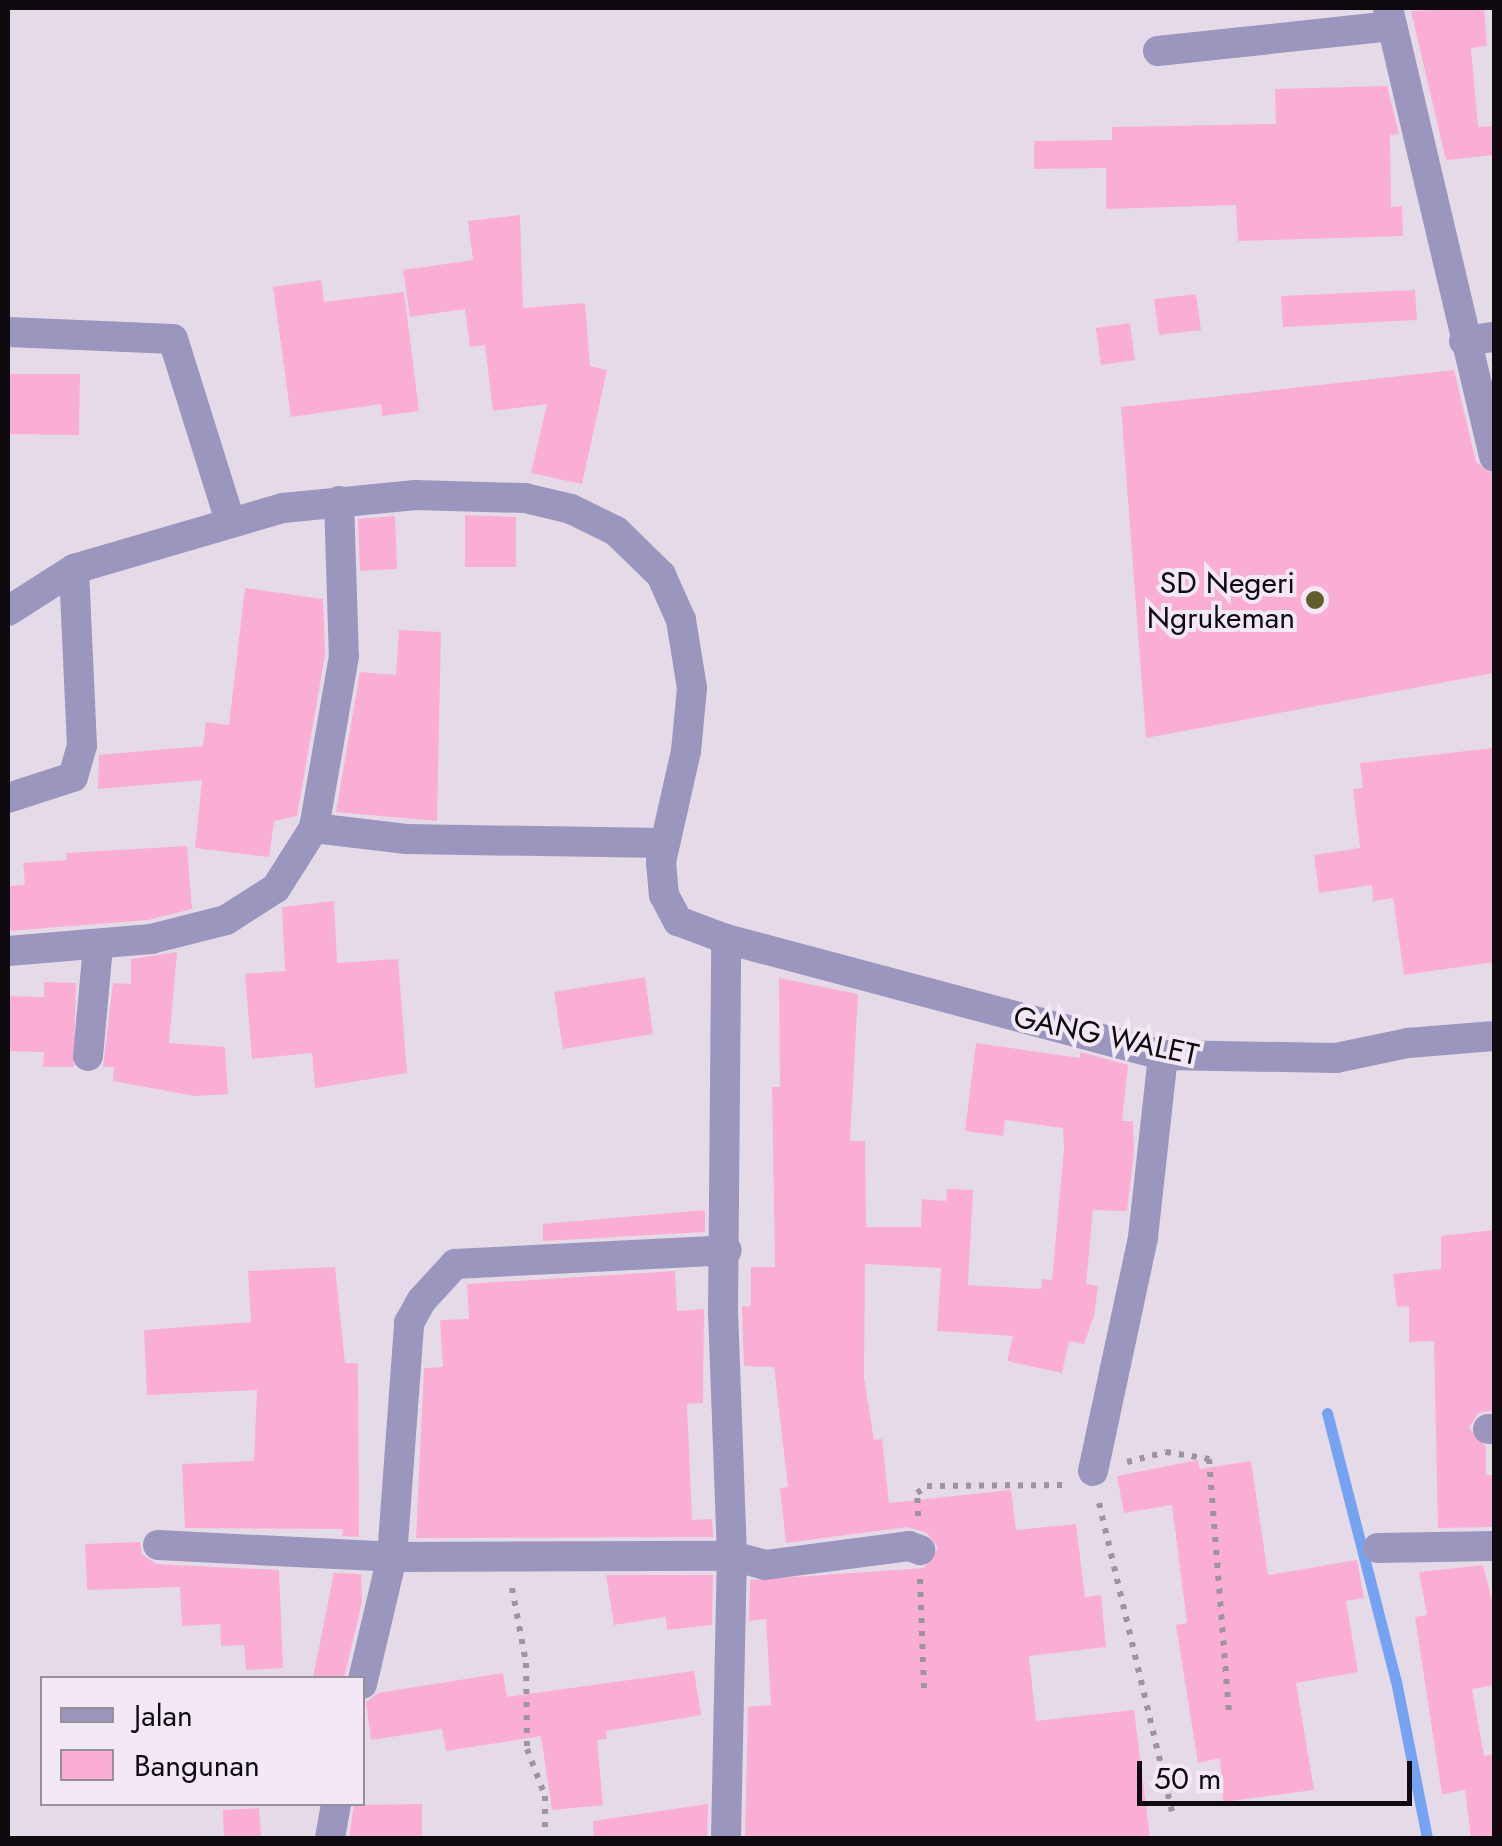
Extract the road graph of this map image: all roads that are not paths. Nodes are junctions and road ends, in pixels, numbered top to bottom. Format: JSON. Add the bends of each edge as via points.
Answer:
{"nodes":[{"id":1,"x":1390,"y":17,"type":"edge"},
{"id":2,"x":1158,"y":52,"type":"dead end"},
{"id":3,"x":8,"y":332,"type":"edge"},
{"id":4,"x":1494,"y":337,"type":"edge"},
{"id":5,"x":1464,"y":341,"type":"junction"},
{"id":6,"x":1494,"y":457,"type":"edge"},
{"id":7,"x":339,"y":500,"type":"junction"},
{"id":8,"x":230,"y":522,"type":"junction"},
{"id":9,"x":74,"y":569,"type":"junction"},
{"id":10,"x":8,"y":611,"type":"edge"},
{"id":11,"x":8,"y":798,"type":"edge"},
{"id":12,"x":314,"y":828,"type":"junction"},
{"id":13,"x":663,"y":843,"type":"junction"},
{"id":14,"x":726,"y":939,"type":"junction"},
{"id":15,"x":98,"y":946,"type":"junction"},
{"id":16,"x":8,"y":950,"type":"edge"},
{"id":17,"x":1494,"y":1036,"type":"edge"},
{"id":18,"x":1163,"y":1055,"type":"junction"},
{"id":19,"x":88,"y":1056,"type":"dead end"},
{"id":20,"x":727,"y":1250,"type":"junction"},
{"id":21,"x":1094,"y":1478,"type":"road end"},
{"id":22,"x":158,"y":1545,"type":"dead end"},
{"id":23,"x":1494,"y":1546,"type":"edge"},
{"id":24,"x":1378,"y":1548,"type":"dead end"},
{"id":25,"x":920,"y":1550,"type":"road end"},
{"id":26,"x":732,"y":1556,"type":"junction"},
{"id":27,"x":392,"y":1557,"type":"junction"},
{"id":28,"x":364,"y":1676,"type":"edge"},
{"id":29,"x":336,"y":1806,"type":"edge"},
{"id":30,"x":330,"y":1838,"type":"edge"},
{"id":31,"x":726,"y":1838,"type":"edge"}],
"edges":[{"from":1,"to":2,"type":"street"},
{"from":1,"to":5,"type":"street"},
{"from":3,"to":8,"type":"street","via":[[173,339]]},
{"from":4,"to":5,"type":"street"},
{"from":5,"to":6,"type":"street"},
{"from":7,"to":8,"type":"street","name":"GANG WALET"},
{"from":7,"to":12,"type":"street","via":[[344,656]]},
{"from":7,"to":13,"type":"street","name":"GANG WALET","via":[[525,498],[571,509],[616,531],[662,576],[681,620],[692,688],[686,751]]},
{"from":8,"to":9,"type":"street","name":"GANG WALET"},
{"from":9,"to":10,"type":"street","name":"GANG WALET"},
{"from":9,"to":11,"type":"street","via":[[82,746],[73,777]]},
{"from":12,"to":13,"type":"street","via":[[406,839]]},
{"from":12,"to":15,"type":"street","via":[[293,868],[252,906],[192,932]]},
{"from":13,"to":14,"type":"street","name":"GANG WALET","via":[[664,895],[678,921]]},
{"from":14,"to":18,"type":"street","name":"GANG WALET"},
{"from":14,"to":20,"type":"street"},
{"from":15,"to":16,"type":"street"},
{"from":15,"to":19,"type":"street"},
{"from":17,"to":18,"type":"street","name":"GANG WALET","via":[[1336,1058]]},
{"from":18,"to":21,"type":"street","via":[[1144,1237]]},
{"from":20,"to":26,"type":"street"},
{"from":20,"to":27,"type":"street","via":[[455,1264],[409,1323]]},
{"from":22,"to":27,"type":"street"},
{"from":23,"to":24,"type":"street"},
{"from":25,"to":26,"type":"street","via":[[909,1546],[765,1566]]},
{"from":26,"to":27,"type":"street"},
{"from":26,"to":31,"type":"street"},
{"from":27,"to":28,"type":"street"},
{"from":29,"to":30,"type":"street"}]}
